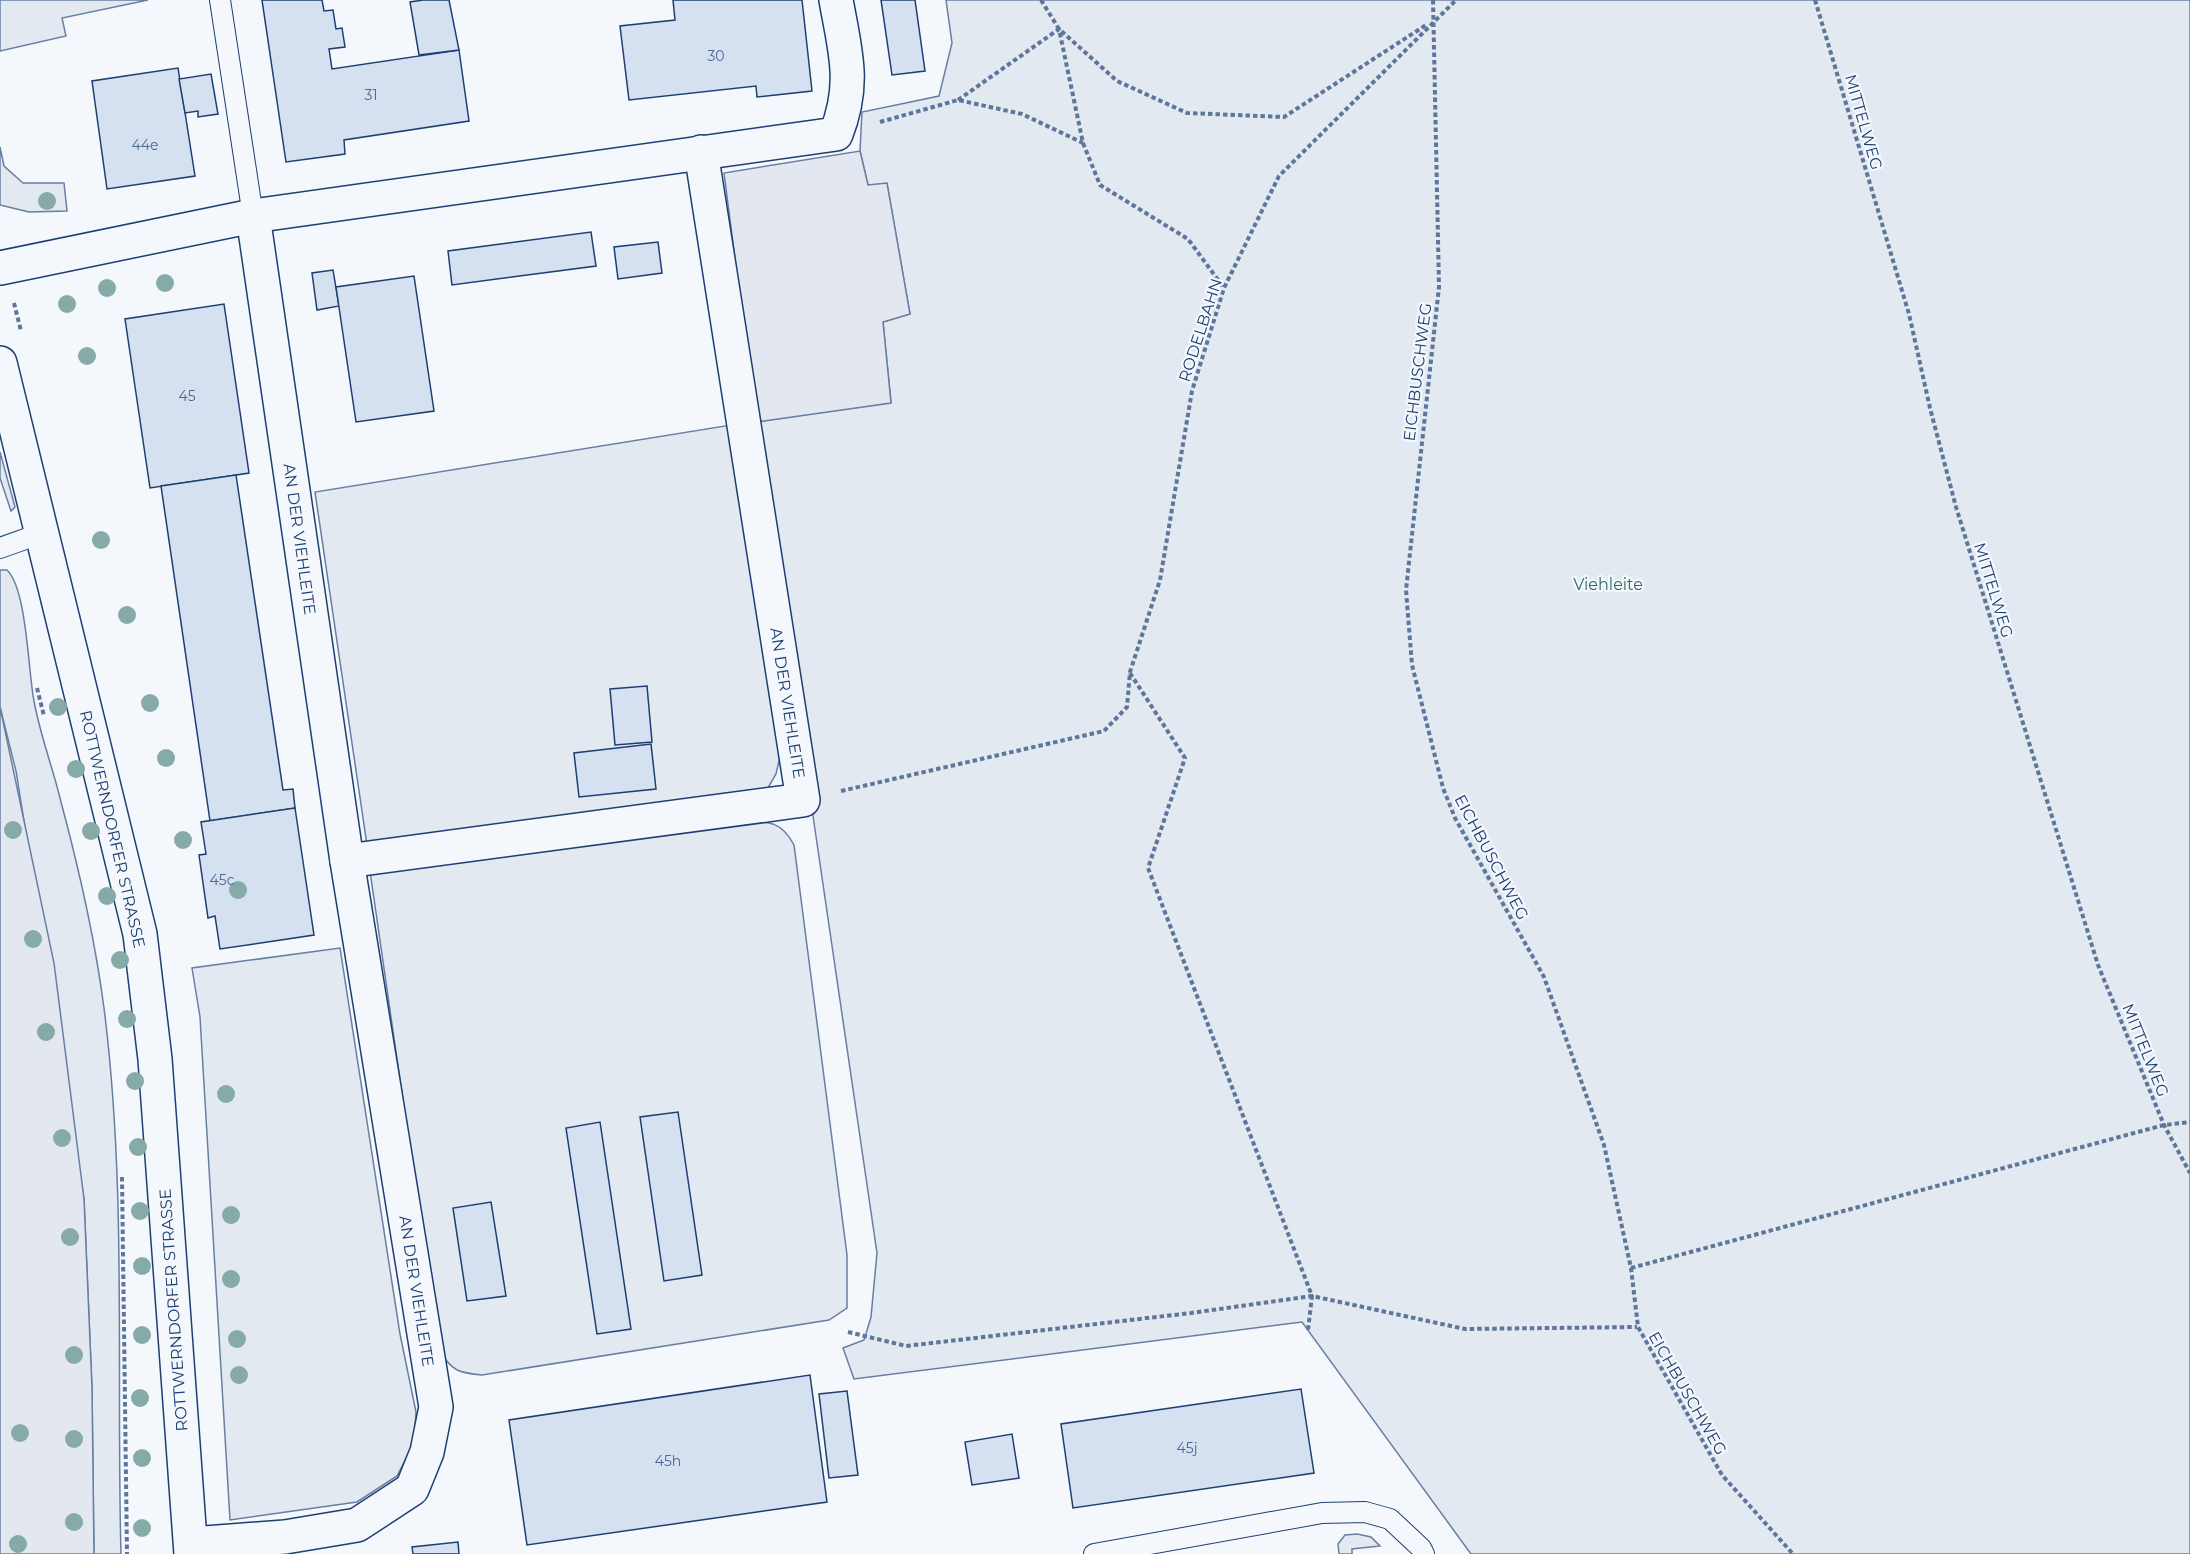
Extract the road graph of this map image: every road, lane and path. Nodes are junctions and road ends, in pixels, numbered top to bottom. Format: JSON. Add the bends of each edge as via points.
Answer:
{"nodes":[{"id":1,"x":220,"y":0,"type":"edge"},
{"id":2,"x":836,"y":0,"type":"edge"},
{"id":3,"x":1041,"y":0,"type":"edge"},
{"id":4,"x":1433,"y":0,"type":"edge"},
{"id":5,"x":1456,"y":0,"type":"edge"},
{"id":6,"x":1815,"y":0,"type":"edge"},
{"id":7,"x":1432,"y":21,"type":"junction"},
{"id":8,"x":1059,"y":29,"type":"junction"},
{"id":9,"x":958,"y":100,"type":"junction"},
{"id":10,"x":836,"y":134,"type":"junction"},
{"id":11,"x":1083,"y":143,"type":"junction"},
{"id":12,"x":701,"y":152,"type":"junction"},
{"id":13,"x":253,"y":216,"type":"junction"},
{"id":14,"x":0,"y":268,"type":"edge"},
{"id":15,"x":1224,"y":288,"type":"junction"},
{"id":16,"x":0,"y":363,"type":"edge"},
{"id":17,"x":42,"y":532,"type":"junction"},
{"id":18,"x":0,"y":548,"type":"edge"},
{"id":19,"x":1130,"y":672,"type":"junction"},
{"id":20,"x":37,"y":687,"type":"dead end"},
{"id":21,"x":45,"y":719,"type":"dead end"},
{"id":22,"x":803,"y":800,"type":"junction"},
{"id":23,"x":347,"y":861,"type":"junction"},
{"id":24,"x":2190,"y":1122,"type":"edge"},
{"id":25,"x":2164,"y":1125,"type":"junction"},
{"id":26,"x":122,"y":1167,"type":"dead end"},
{"id":27,"x":2190,"y":1173,"type":"edge"},
{"id":28,"x":1631,"y":1268,"type":"junction"},
{"id":29,"x":1312,"y":1296,"type":"junction"},
{"id":30,"x":1638,"y":1327,"type":"junction"},
{"id":31,"x":1308,"y":1330,"type":"dead end"},
{"id":32,"x":848,"y":1332,"type":"dead end"},
{"id":33,"x":191,"y":1549,"type":"edge"},
{"id":34,"x":128,"y":1554,"type":"edge"},
{"id":35,"x":1094,"y":1554,"type":"edge"},
{"id":36,"x":1424,"y":1554,"type":"edge"},
{"id":37,"x":1792,"y":1554,"type":"edge"}],
"edges":[{"from":1,"to":13,"type":"lane","name":"AN DER VIEHLEITE"},
{"from":2,"to":10,"type":"street","via":[[849,73],[845,110]]},
{"from":3,"to":8,"type":"path"},
{"from":4,"to":7,"type":"path","name":"EICHBUSCHWEG"},
{"from":5,"to":7,"type":"path","name":"RODELBAHN"},
{"from":6,"to":25,"type":"path","name":"MITTELWEG","via":[[1909,314],[1956,507],[2033,760],[2098,965]]},
{"from":7,"to":8,"type":"path","via":[[1284,117],[1187,113],[1117,81]]},
{"from":7,"to":15,"type":"path","name":"RODELBAHN","via":[[1279,176]]},
{"from":7,"to":28,"type":"path","name":"EICHBUSCHWEG","via":[[1439,287],[1406,590],[1412,665],[1443,788],[1455,818],[1544,977],[1604,1145]]},
{"from":8,"to":9,"type":"path"},
{"from":8,"to":11,"type":"path"},
{"from":9,"to":10,"type":"path"},
{"from":9,"to":11,"type":"path","via":[[1022,114]]},
{"from":10,"to":12,"type":"street"},
{"from":11,"to":15,"type":"path","via":[[1100,185],[1188,239]]},
{"from":12,"to":13,"type":"street"},
{"from":12,"to":22,"type":"street","name":"AN DER VIEHLEITE"},
{"from":13,"to":14,"type":"street"},
{"from":13,"to":23,"type":"street","name":"AN DER VIEHLEITE"},
{"from":15,"to":19,"type":"path","name":"RODELBAHN","via":[[1192,391],[1160,580]]},
{"from":16,"to":17,"type":"street","name":"ROTTWERNDORFER STRASSE"},
{"from":17,"to":18,"type":"lane"},
{"from":17,"to":33,"type":"street","name":"ROTTWERNDORFER STRASSE","via":[[140,934],[155,1059]]},
{"from":19,"to":22,"type":"path","name":"RODELBAHN","via":[[1127,707],[1104,731]]},
{"from":19,"to":29,"type":"path","via":[[1185,758],[1148,868]]},
{"from":20,"to":21,"type":"path"},
{"from":22,"to":23,"type":"street","name":"AN DER VIEHLEITE"},
{"from":23,"to":33,"type":"street","name":"AN DER VIEHLEITE","via":[[436,1407],[427,1452],[411,1489],[357,1526]]},
{"from":24,"to":25,"type":"path"},
{"from":25,"to":27,"type":"path","name":"MITTELWEG"},
{"from":25,"to":28,"type":"path"},
{"from":26,"to":34,"type":"path"},
{"from":28,"to":30,"type":"path","name":"EICHBUSCHWEG"},
{"from":29,"to":30,"type":"path","via":[[1465,1329]]},
{"from":29,"to":31,"type":"path"},
{"from":29,"to":32,"type":"path","via":[[906,1346]]},
{"from":30,"to":37,"type":"path","name":"EICHBUSCHWEG","via":[[1722,1475]]},
{"from":35,"to":36,"type":"lane","via":[[1322,1513],[1365,1512],[1390,1519]]}]}
